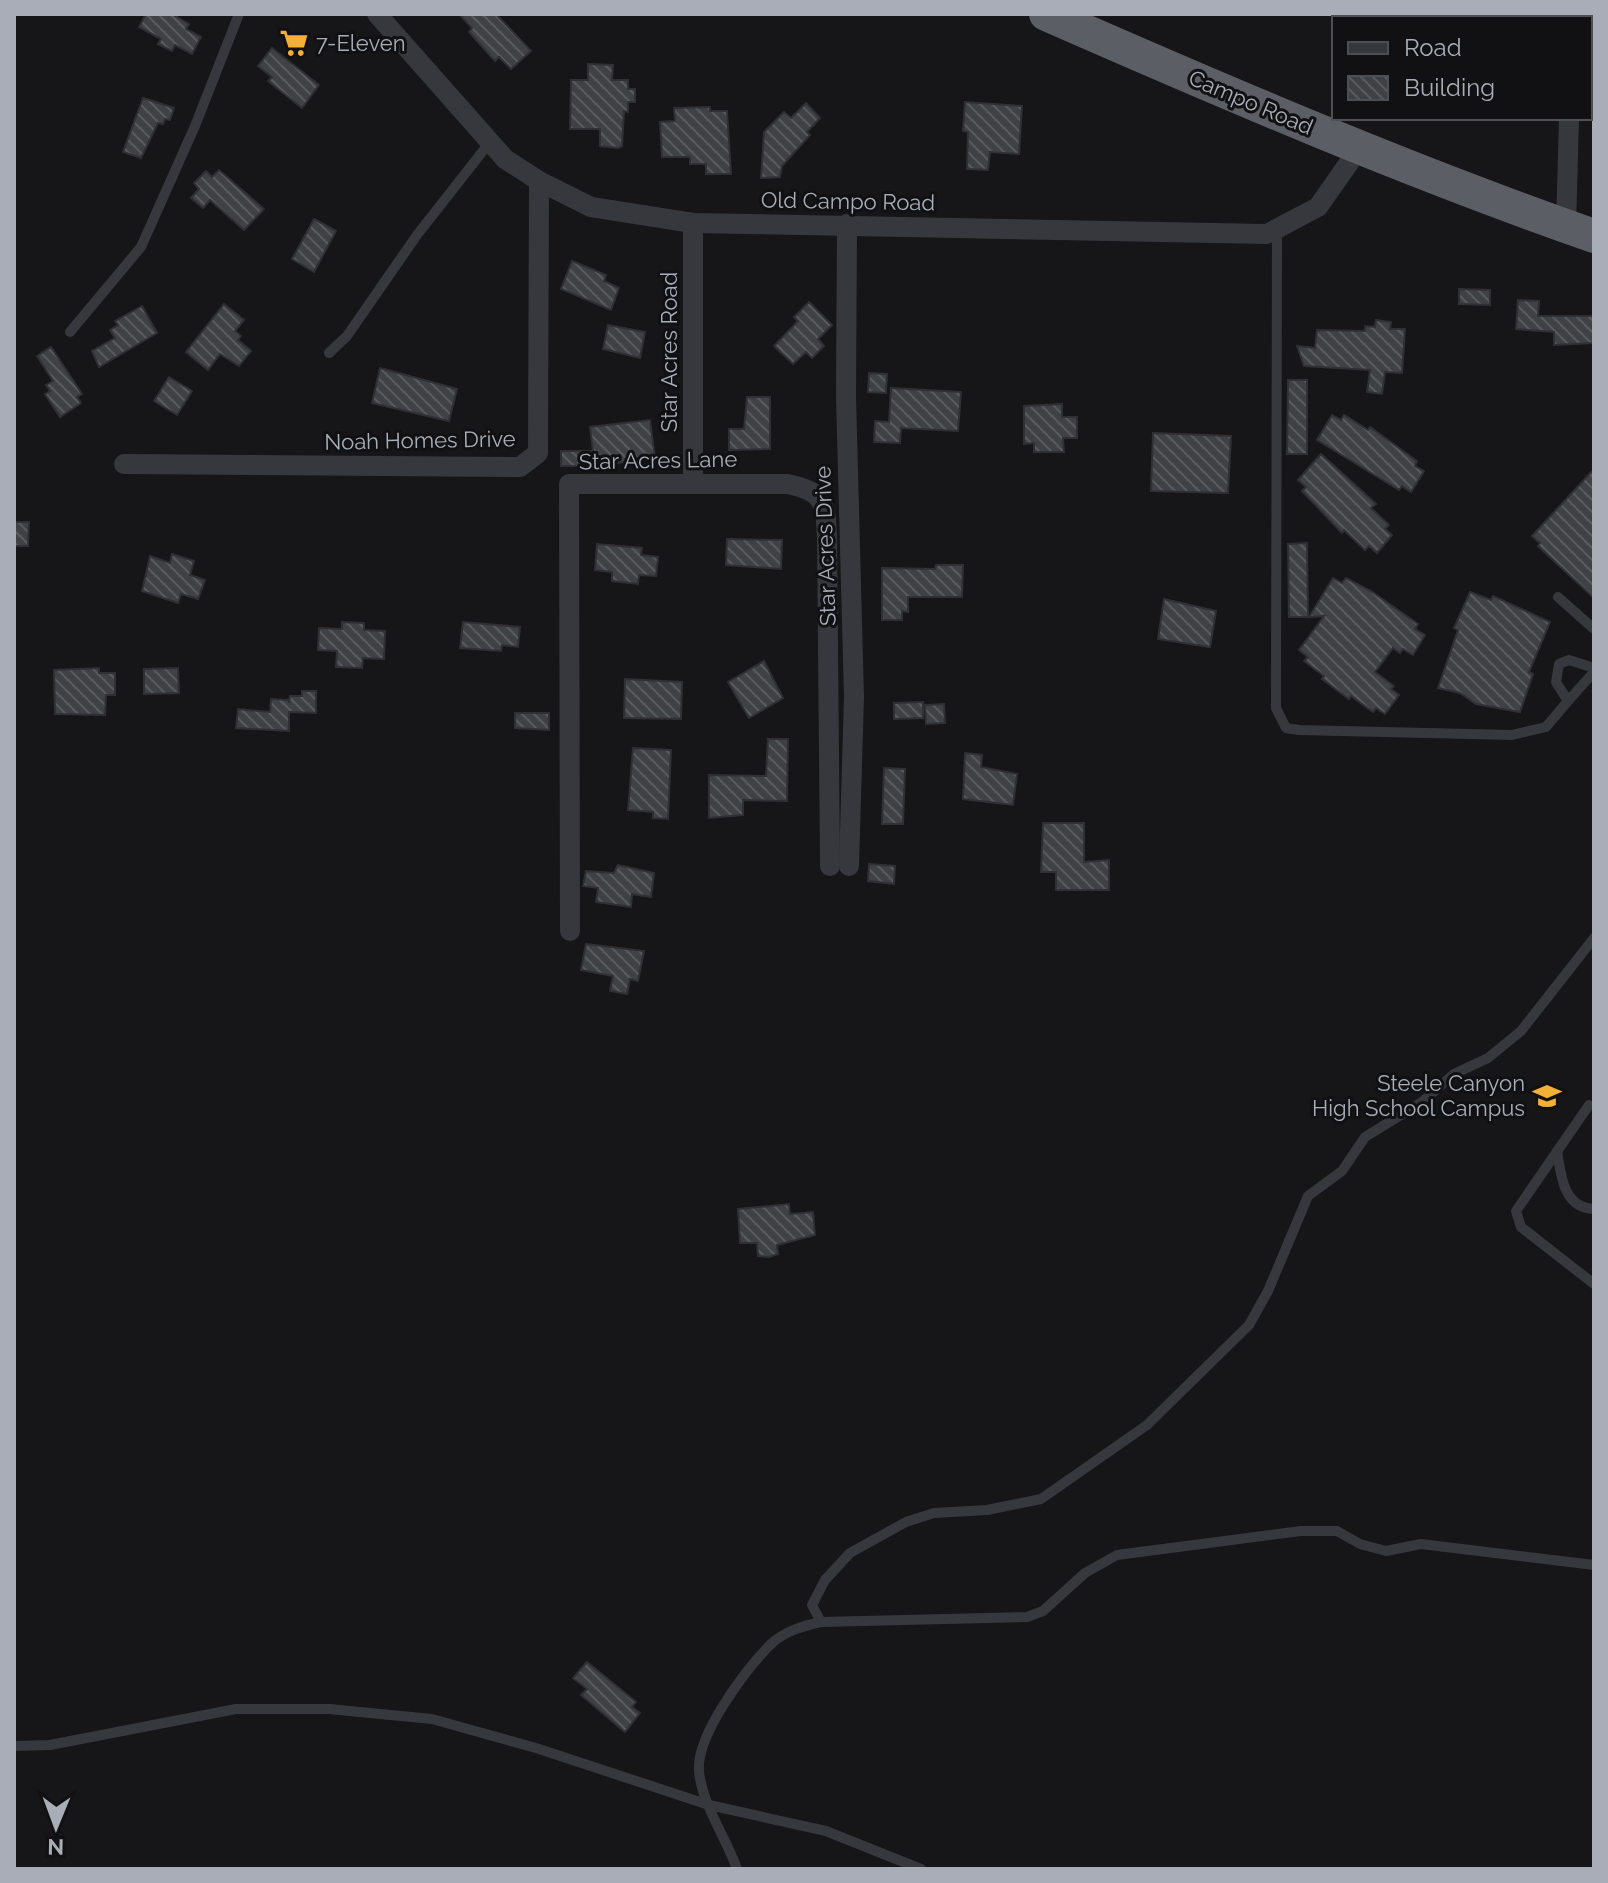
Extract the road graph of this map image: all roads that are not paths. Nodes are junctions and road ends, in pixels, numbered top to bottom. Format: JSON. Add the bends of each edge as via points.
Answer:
{"nodes":[{"id":1,"x":239,"y":14,"type":"edge"},
{"id":2,"x":377,"y":14,"type":"edge"},
{"id":3,"x":1046,"y":14,"type":"edge"},
{"id":4,"x":1085,"y":22,"type":"edge"},
{"id":5,"x":1569,"y":120,"type":"edge"},
{"id":6,"x":490,"y":142,"type":"junction"},
{"id":7,"x":1360,"y":147,"type":"junction"},
{"id":8,"x":539,"y":181,"type":"junction"},
{"id":9,"x":693,"y":223,"type":"junction"},
{"id":10,"x":847,"y":224,"type":"junction"},
{"id":11,"x":1277,"y":229,"type":"junction"},
{"id":12,"x":1580,"y":231,"type":"edge"},
{"id":13,"x":70,"y":332,"type":"dead end"},
{"id":14,"x":329,"y":353,"type":"dead end"},
{"id":15,"x":124,"y":464,"type":"dead end"},
{"id":16,"x":693,"y":482,"type":"junction"},
{"id":17,"x":1558,"y":597,"type":"dead end"},
{"id":18,"x":1594,"y":629,"type":"edge"},
{"id":19,"x":1594,"y":670,"type":"edge"},
{"id":20,"x":1568,"y":701,"type":"junction"},
{"id":21,"x":840,"y":866,"type":"joint"},
{"id":22,"x":570,"y":931,"type":"dead end"},
{"id":23,"x":1594,"y":938,"type":"edge"},
{"id":24,"x":1592,"y":1105,"type":"edge"},
{"id":25,"x":1557,"y":1151,"type":"junction"},
{"id":26,"x":1592,"y":1211,"type":"edge"},
{"id":27,"x":1594,"y":1284,"type":"edge"},
{"id":28,"x":1594,"y":1565,"type":"edge"},
{"id":29,"x":821,"y":1622,"type":"junction"},
{"id":30,"x":14,"y":1746,"type":"edge"},
{"id":31,"x":709,"y":1805,"type":"junction"},
{"id":32,"x":737,"y":1869,"type":"edge"},
{"id":33,"x":921,"y":1869,"type":"edge"}],
"edges":[{"from":1,"to":13,"type":"lane","via":[[141,247]]},
{"from":2,"to":6,"type":"street","name":"Old Campo Road"},
{"from":3,"to":4,"type":"highway","name":"Campo Road"},
{"from":4,"to":7,"type":"highway","name":"Campo Road"},
{"from":5,"to":12,"type":"street"},
{"from":6,"to":8,"type":"street","name":"Old Campo Road"},
{"from":6,"to":14,"type":"lane"},
{"from":7,"to":11,"type":"street","name":"Old Campo Road","via":[[1318,207]]},
{"from":7,"to":12,"type":"highway","name":"Campo Road"},
{"from":8,"to":9,"type":"street","name":"Old Campo Road","via":[[591,207]]},
{"from":8,"to":15,"type":"street","name":"Noah Homes Drive","via":[[538,453],[520,467]]},
{"from":9,"to":10,"type":"street","name":"Old Campo Road"},
{"from":9,"to":16,"type":"street","name":"Star Acres Road"},
{"from":10,"to":11,"type":"street","name":"Old Campo Road","via":[[1267,234]]},
{"from":10,"to":21,"type":"street","name":"Star Acres Drive","via":[[854,697]]},
{"from":11,"to":20,"type":"lane","via":[[1280,721],[1299,730],[1512,735],[1546,727]]},
{"from":16,"to":21,"type":"street","name":"Star Acres Lane","via":[[809,488],[826,514]]},
{"from":16,"to":22,"type":"street","name":"Star Acres Lane","via":[[569,484]]},
{"from":17,"to":18,"type":"lane"},
{"from":19,"to":20,"type":"lane"},
{"from":19,"to":20,"type":"lane","via":[[1569,660],[1559,664],[1556,682]]},
{"from":23,"to":29,"type":"lane","via":[[1521,1031],[1365,1137],[1342,1171],[1308,1196],[1249,1325],[1147,1425],[1041,1499],[934,1513],[850,1553],[825,1580],[812,1605]]},
{"from":24,"to":25,"type":"lane"},
{"from":25,"to":26,"type":"lane","via":[[1566,1193]]},
{"from":25,"to":27,"type":"lane","via":[[1516,1211],[1516,1219]]},
{"from":28,"to":29,"type":"lane","via":[[1421,1544],[1386,1551],[1337,1531],[1301,1531],[1117,1555],[1085,1573],[1043,1611],[1027,1617]]},
{"from":29,"to":31,"type":"lane","via":[[798,1627],[772,1643],[704,1739],[698,1769]]},
{"from":30,"to":31,"type":"lane","via":[[50,1745],[236,1709],[329,1709],[432,1719]]},
{"from":31,"to":32,"type":"lane"},
{"from":31,"to":33,"type":"lane","via":[[826,1831]]}]}
